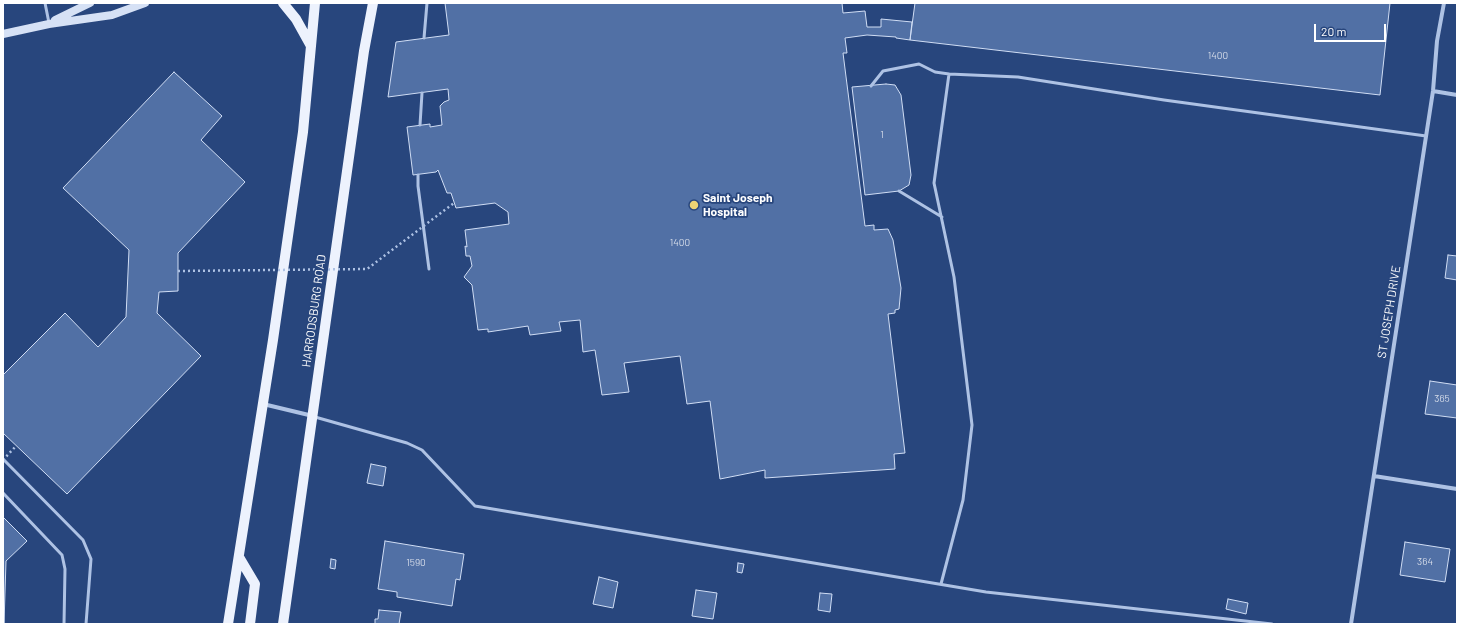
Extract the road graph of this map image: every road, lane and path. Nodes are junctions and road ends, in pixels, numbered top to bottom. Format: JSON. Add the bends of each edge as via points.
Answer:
{"nodes":[{"id":1,"x":45,"y":3,"type":"edge"},
{"id":2,"x":90,"y":3,"type":"edge"},
{"id":3,"x":145,"y":3,"type":"edge"},
{"id":4,"x":283,"y":3,"type":"edge"},
{"id":5,"x":315,"y":3,"type":"edge"},
{"id":6,"x":373,"y":3,"type":"edge"},
{"id":7,"x":426,"y":3,"type":"edge"},
{"id":8,"x":1444,"y":3,"type":"edge"},
{"id":9,"x":49,"y":24,"type":"junction"},
{"id":10,"x":3,"y":34,"type":"edge"},
{"id":11,"x":424,"y":38,"type":"dead end"},
{"id":12,"x":311,"y":46,"type":"junction"},
{"id":13,"x":949,"y":74,"type":"junction"},
{"id":14,"x":871,"y":86,"type":"dead end"},
{"id":15,"x":1433,"y":91,"type":"junction"},
{"id":16,"x":422,"y":92,"type":"dead end"},
{"id":17,"x":1457,"y":95,"type":"edge"},
{"id":18,"x":420,"y":125,"type":"dead end"},
{"id":19,"x":1426,"y":136,"type":"junction"},
{"id":20,"x":418,"y":175,"type":"dead end"},
{"id":21,"x":899,"y":191,"type":"dead end"},
{"id":22,"x":454,"y":203,"type":"dead end"},
{"id":23,"x":942,"y":217,"type":"junction"},
{"id":24,"x":429,"y":269,"type":"dead end"},
{"id":25,"x":178,"y":271,"type":"dead end"},
{"id":26,"x":263,"y":404,"type":"junction"},
{"id":27,"x":312,"y":416,"type":"junction"},
{"id":28,"x":16,"y":446,"type":"dead end"},
{"id":29,"x":3,"y":460,"type":"edge"},
{"id":30,"x":1374,"y":476,"type":"junction"},
{"id":31,"x":1457,"y":489,"type":"edge"},
{"id":32,"x":3,"y":493,"type":"edge"},
{"id":33,"x":239,"y":557,"type":"junction"},
{"id":34,"x":941,"y":584,"type":"junction"},
{"id":35,"x":64,"y":624,"type":"edge"},
{"id":36,"x":86,"y":624,"type":"edge"},
{"id":37,"x":228,"y":624,"type":"edge"},
{"id":38,"x":250,"y":624,"type":"edge"},
{"id":39,"x":283,"y":624,"type":"edge"},
{"id":40,"x":1272,"y":624,"type":"edge"},
{"id":41,"x":1351,"y":624,"type":"edge"}],
"edges":[{"from":1,"to":9,"type":"lane"},
{"from":2,"to":9,"type":"main road"},
{"from":3,"to":9,"type":"main road","via":[[112,15]]},
{"from":4,"to":12,"type":"main road","via":[[296,19]]},
{"from":5,"to":12,"type":"main road"},
{"from":6,"to":27,"type":"main road","name":"HARRODSBURG ROAD"},
{"from":7,"to":11,"type":"lane"},
{"from":8,"to":15,"type":"street","name":"ST JOSEPH DRIVE","via":[[1437,41]]},
{"from":9,"to":10,"type":"main road"},
{"from":12,"to":26,"type":"main road","via":[[303,132]]},
{"from":13,"to":14,"type":"lane","via":[[935,72],[920,64],[883,71]]},
{"from":13,"to":19,"type":"lane","via":[[1018,77]]},
{"from":13,"to":23,"type":"lane","via":[[934,183]]},
{"from":15,"to":17,"type":"street"},
{"from":15,"to":19,"type":"street","name":"ST JOSEPH DRIVE"},
{"from":16,"to":18,"type":"lane"},
{"from":19,"to":30,"type":"street","name":"ST JOSEPH DRIVE"},
{"from":20,"to":24,"type":"lane"},
{"from":21,"to":23,"type":"lane"},
{"from":22,"to":25,"type":"path","bridge":true,"via":[[367,269]]},
{"from":23,"to":34,"type":"lane","via":[[954,277],[972,425],[963,500]]},
{"from":26,"to":27,"type":"street"},
{"from":26,"to":33,"type":"main road"},
{"from":27,"to":34,"type":"lane","via":[[407,443],[422,450],[475,506]]},
{"from":27,"to":39,"type":"main road","name":"HARRODSBURG ROAD"},
{"from":28,"to":29,"type":"path","bridge":true},
{"from":29,"to":36,"type":"lane","via":[[83,540],[91,559]]},
{"from":30,"to":31,"type":"street"},
{"from":30,"to":41,"type":"street","name":"ST JOSEPH DRIVE"},
{"from":32,"to":35,"type":"lane","via":[[62,555],[65,569]]},
{"from":33,"to":37,"type":"main road"},
{"from":33,"to":38,"type":"main road","via":[[255,584]]},
{"from":34,"to":40,"type":"lane","via":[[986,592]]}]}
